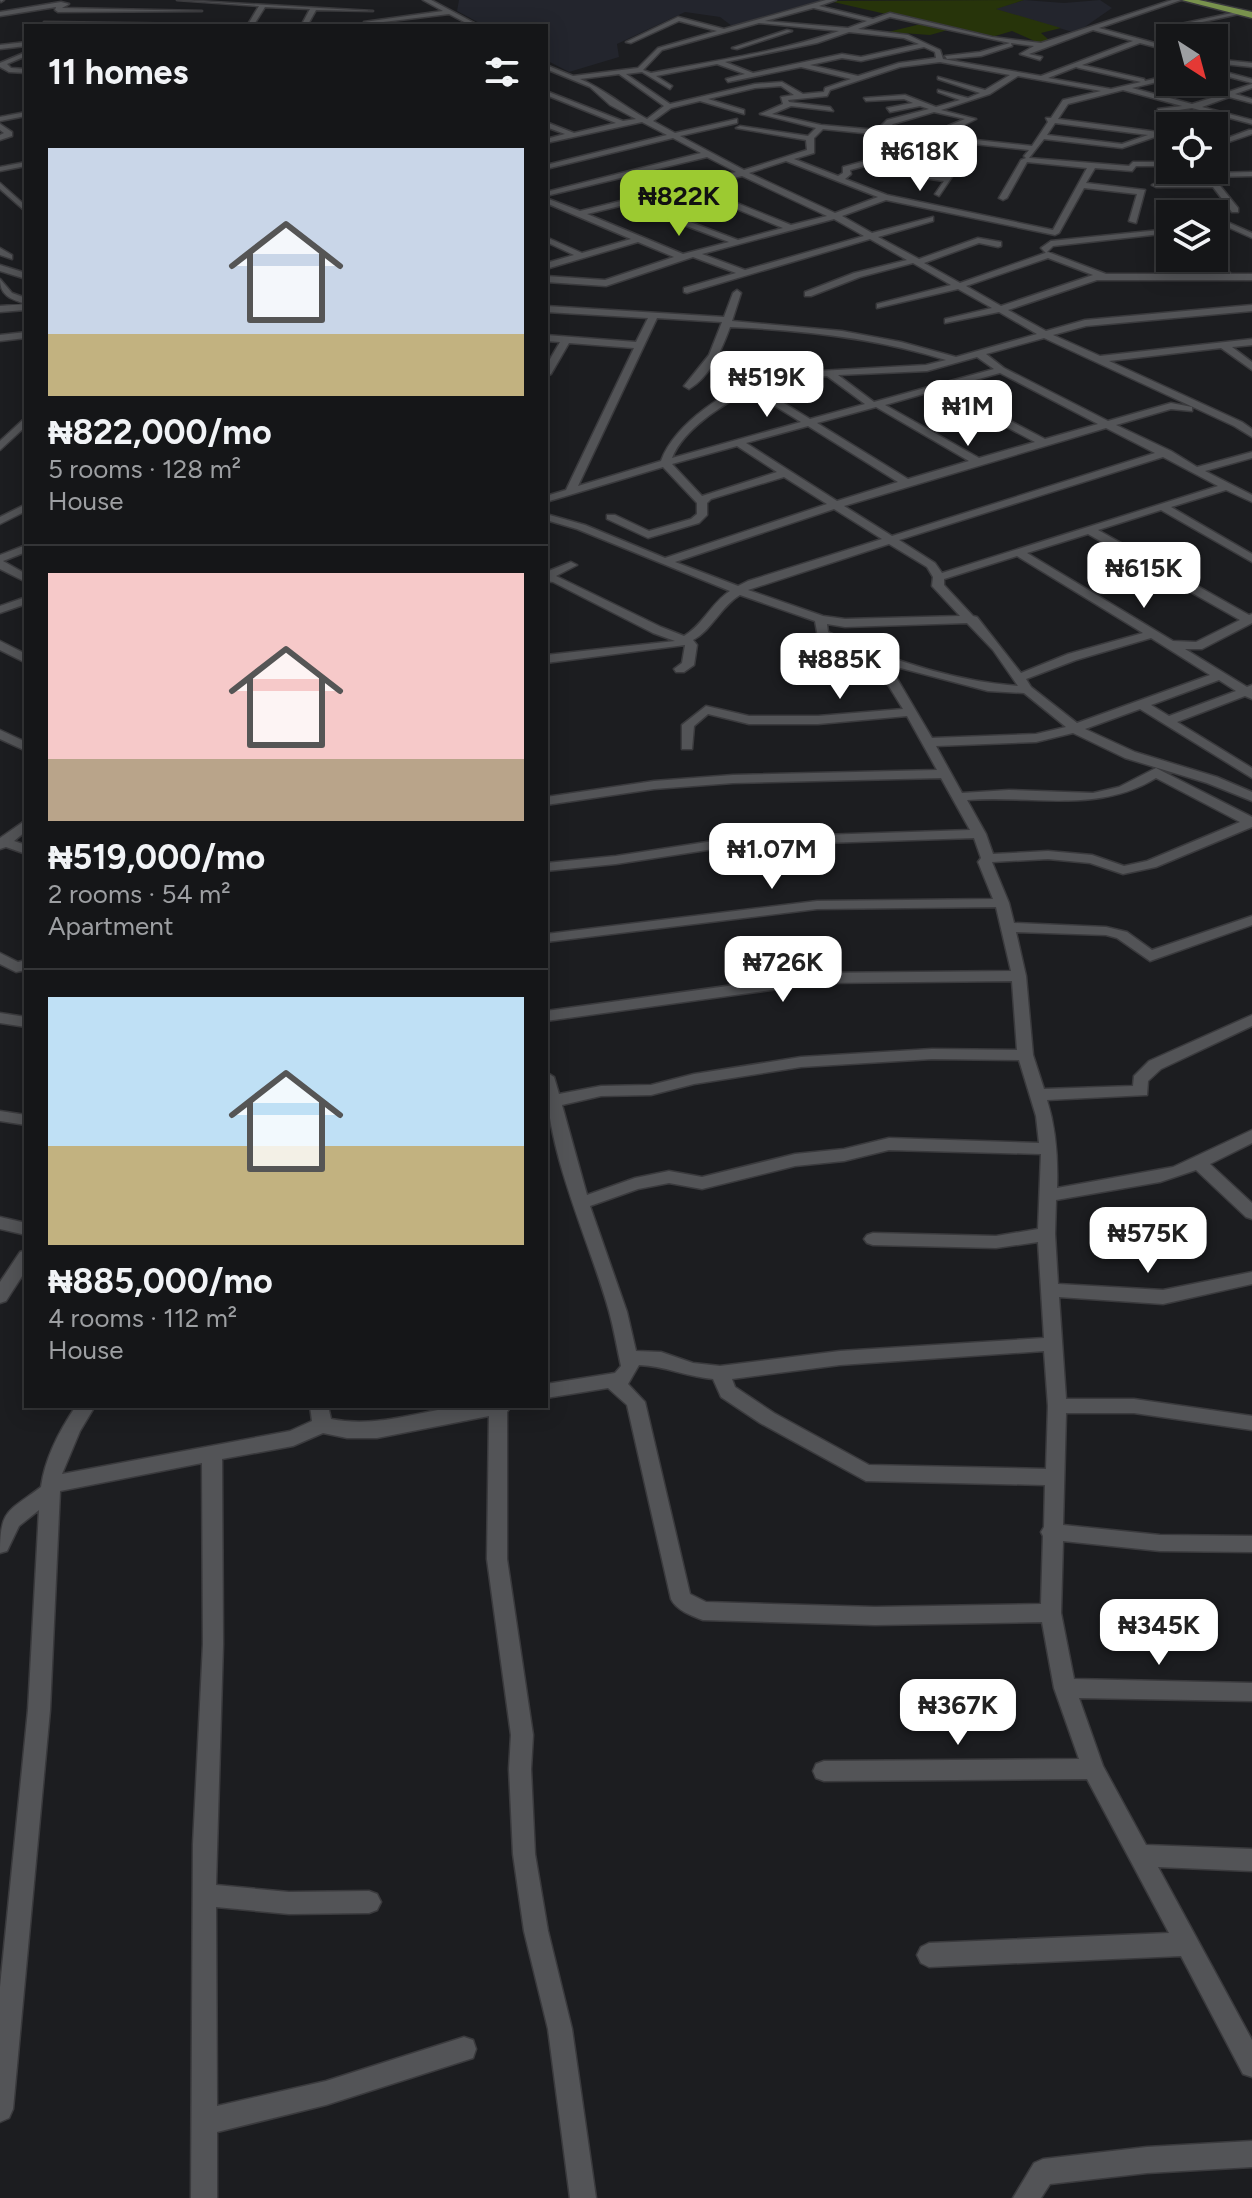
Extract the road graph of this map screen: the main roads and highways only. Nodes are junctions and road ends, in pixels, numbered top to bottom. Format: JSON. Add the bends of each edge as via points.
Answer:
{"nodes":[{"id":1,"x":1187,"y":0,"type":"edge"},
{"id":2,"x":1252,"y":15,"type":"edge"}],
"edges":[{"from":1,"to":2,"type":"highway"}]}
